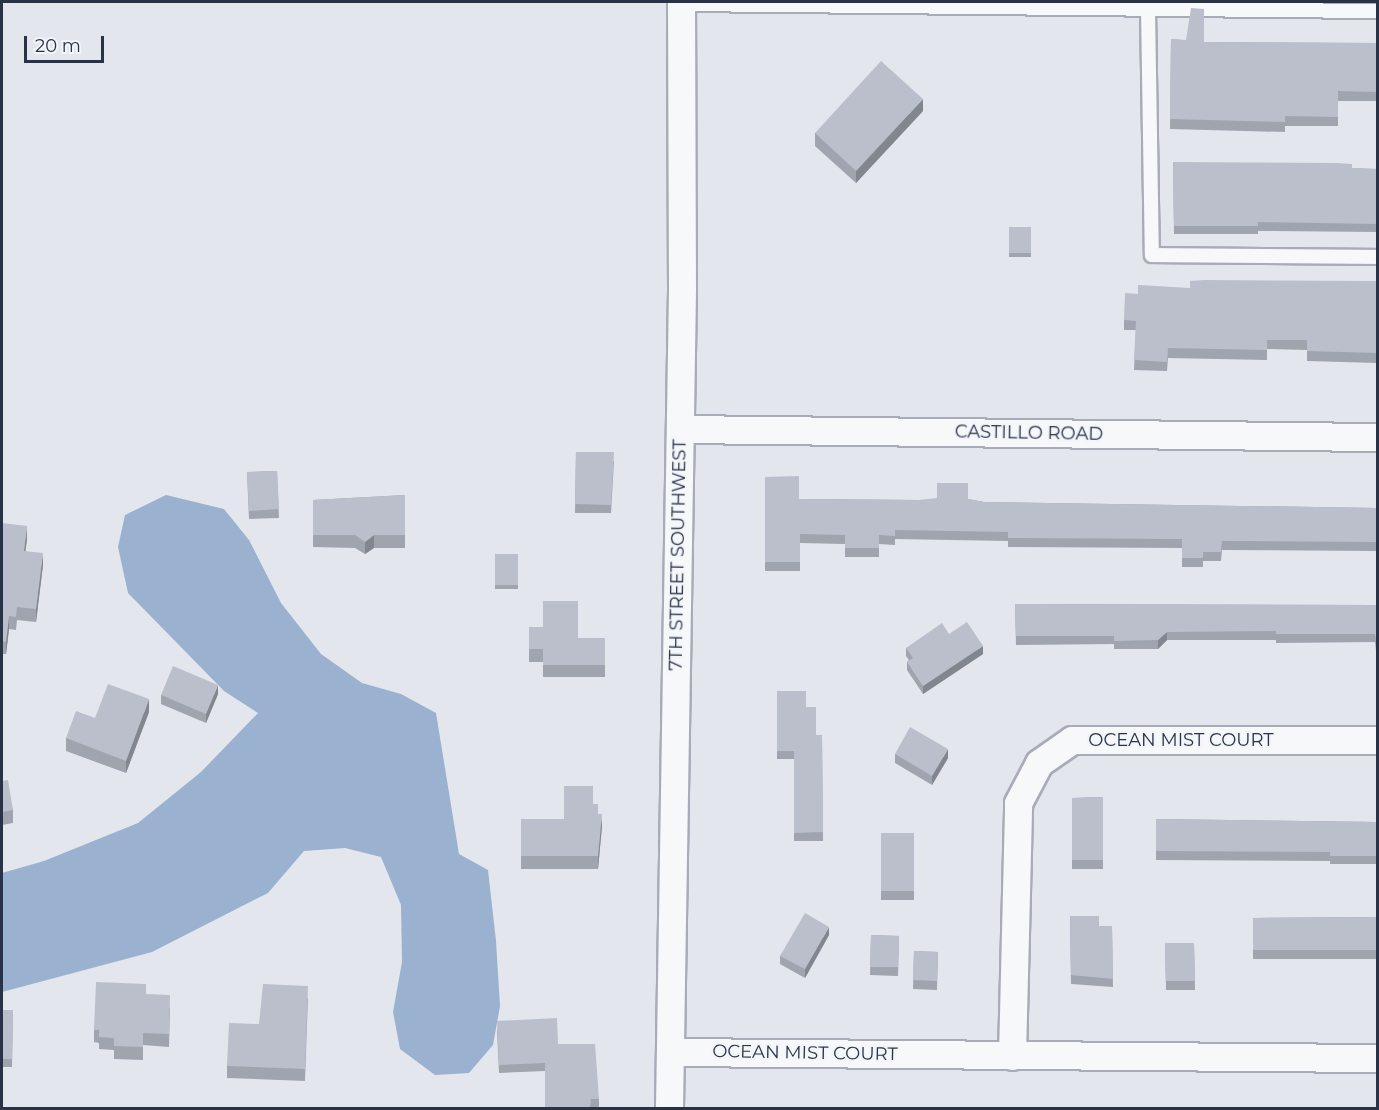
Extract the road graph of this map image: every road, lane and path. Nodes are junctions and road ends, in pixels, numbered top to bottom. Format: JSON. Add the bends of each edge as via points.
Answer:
{"nodes":[{"id":1,"x":681,"y":3,"type":"edge"},
{"id":2,"x":795,"y":3,"type":"edge"},
{"id":3,"x":1148,"y":9,"type":"junction"},
{"id":4,"x":1377,"y":11,"type":"edge"},
{"id":5,"x":1377,"y":257,"type":"edge"},
{"id":6,"x":680,"y":429,"type":"junction"},
{"id":7,"x":1377,"y":437,"type":"edge"},
{"id":8,"x":1377,"y":740,"type":"edge"},
{"id":9,"x":671,"y":1052,"type":"junction"},
{"id":10,"x":1012,"y":1056,"type":"junction"},
{"id":11,"x":1377,"y":1058,"type":"edge"},
{"id":12,"x":669,"y":1108,"type":"edge"}],
"edges":[{"from":1,"to":2,"type":"lane"},
{"from":1,"to":6,"type":"street","name":"7TH STREET SOUTHWEST"},
{"from":2,"to":3,"type":"lane"},
{"from":3,"to":4,"type":"lane"},
{"from":3,"to":5,"type":"lane","via":[[1152,255]]},
{"from":6,"to":7,"type":"street","name":"CASTILLO ROAD"},
{"from":6,"to":9,"type":"street","name":"7TH STREET SOUTHWEST"},
{"from":8,"to":10,"type":"street","name":"OCEAN MIST COURT","via":[[1072,740],[1038,763],[1018,803]]},
{"from":9,"to":10,"type":"street","name":"OCEAN MIST COURT"},
{"from":9,"to":12,"type":"street","name":"7TH STREET SOUTHWEST"},
{"from":10,"to":11,"type":"street","name":"OCEAN MIST COURT"}]}
